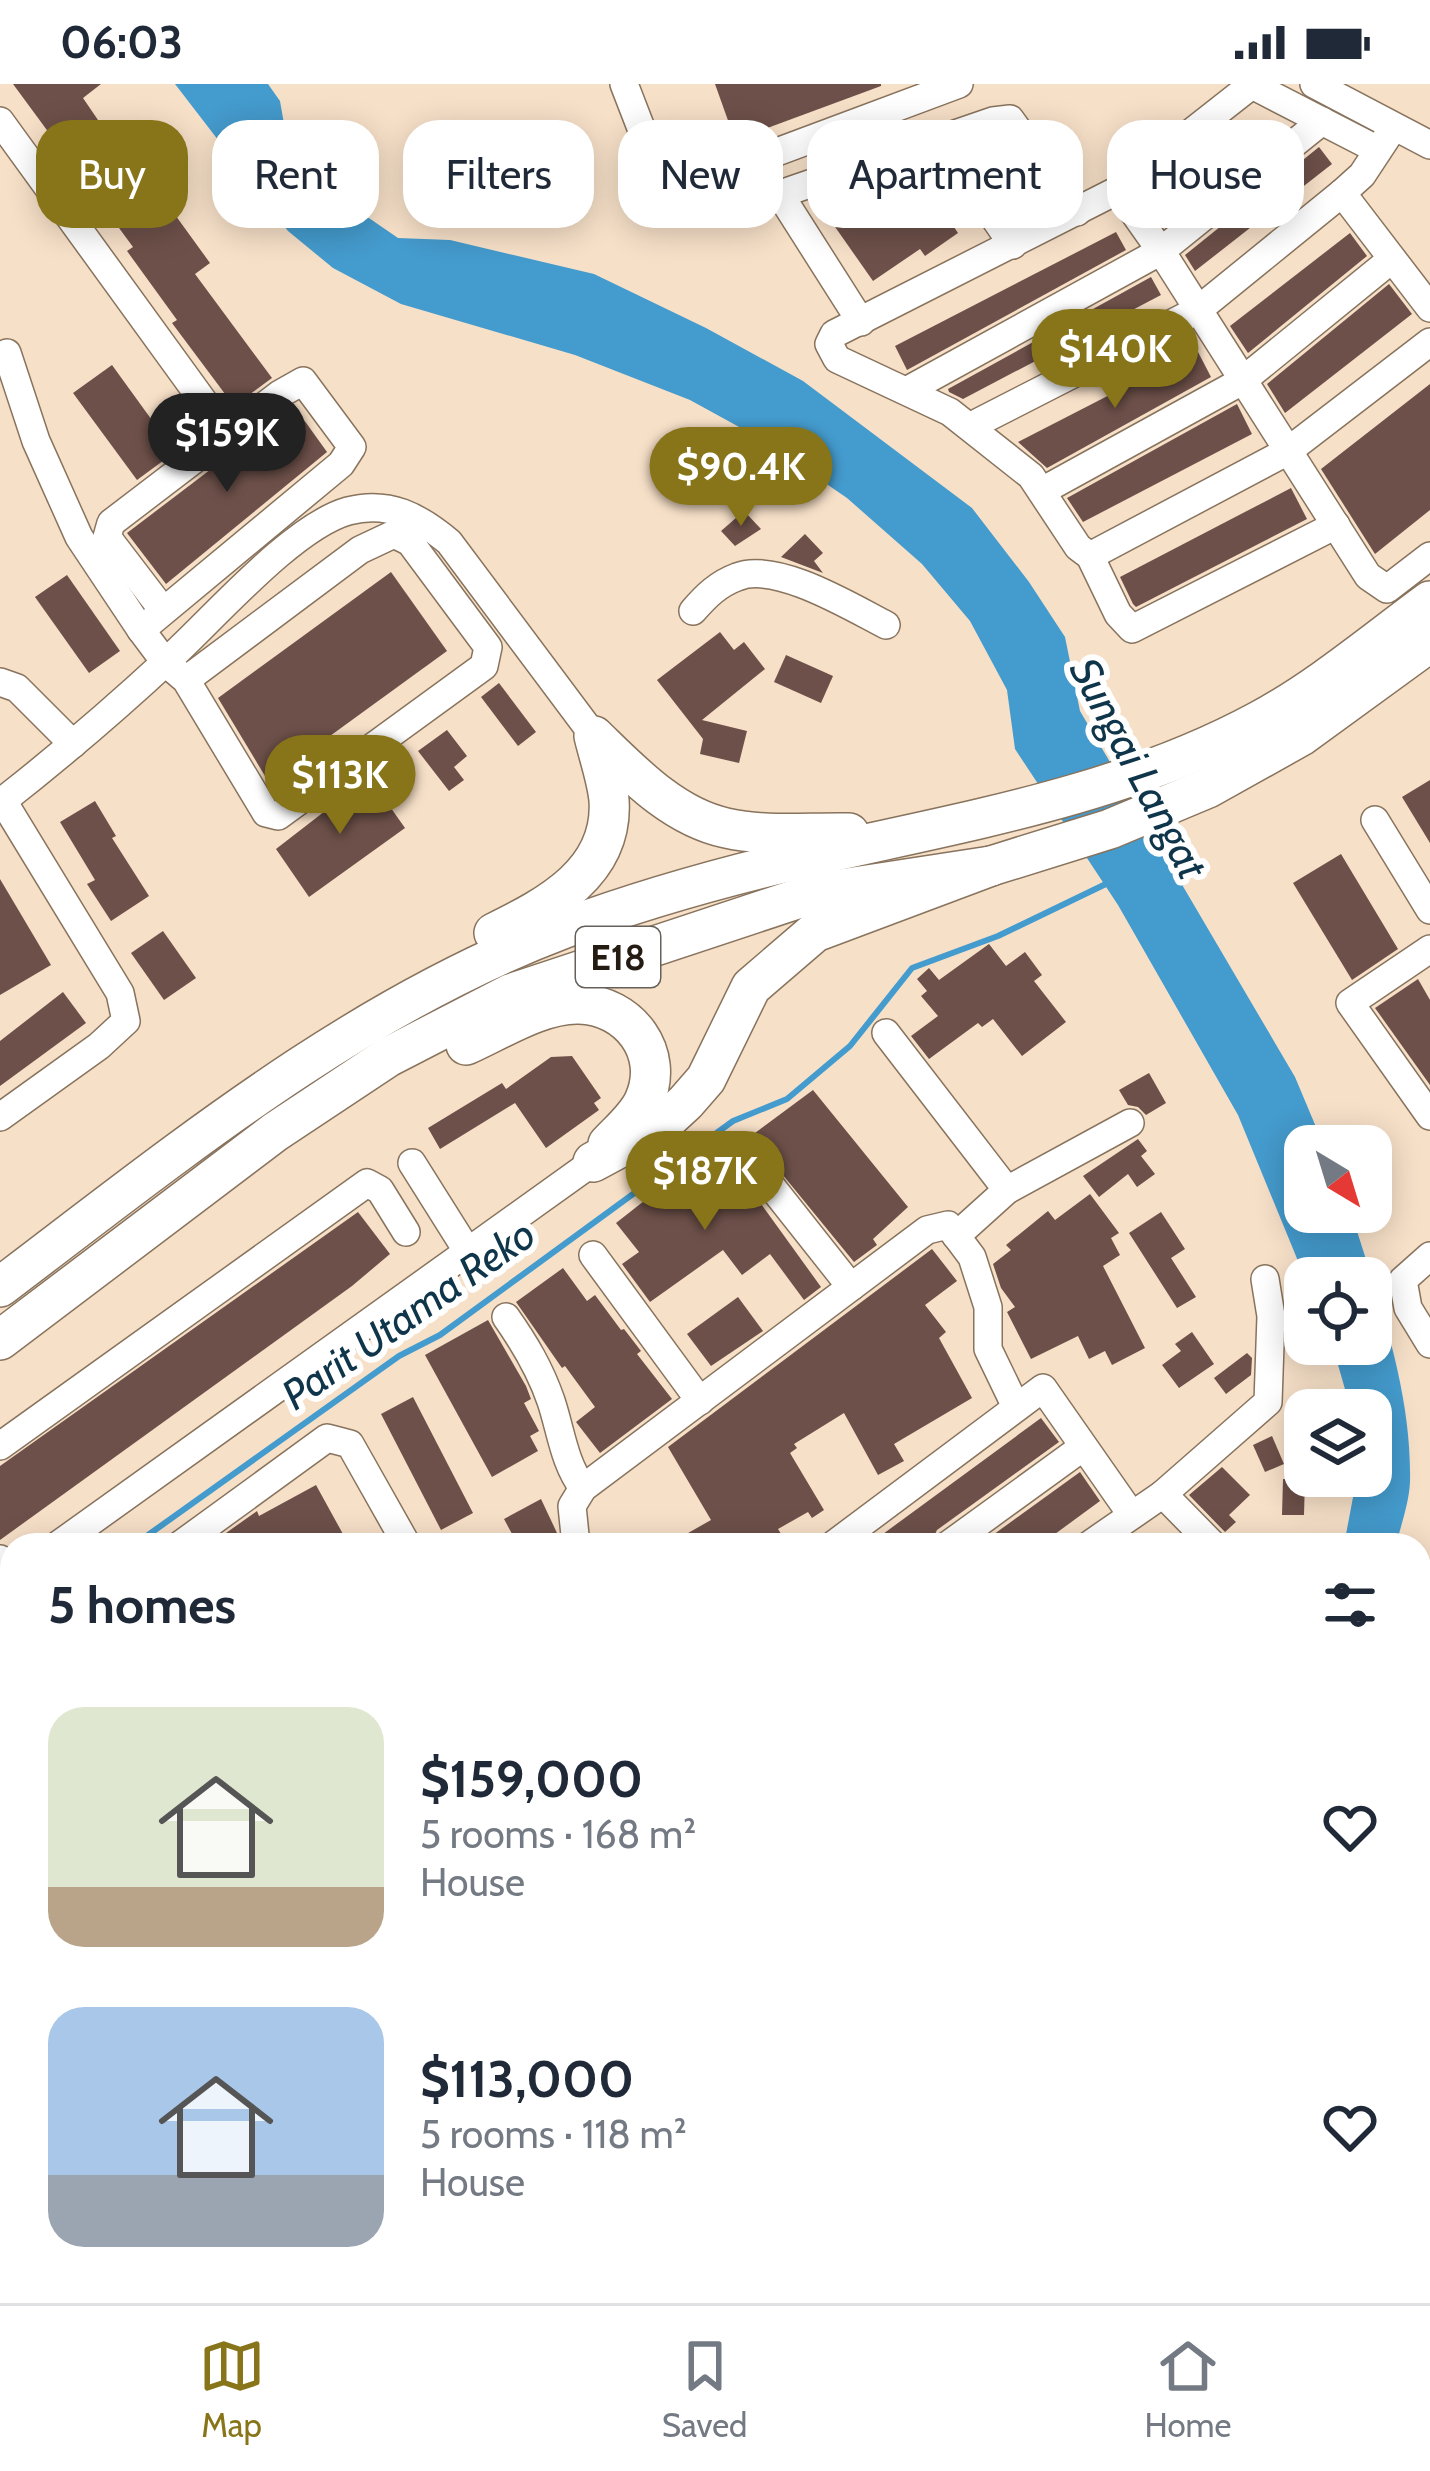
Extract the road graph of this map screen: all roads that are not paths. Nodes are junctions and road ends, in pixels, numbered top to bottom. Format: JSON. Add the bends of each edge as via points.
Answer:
{"nodes":[{"id":1,"x":624,"y":84,"type":"edge"},
{"id":2,"x":959,"y":84,"type":"edge"},
{"id":3,"x":1314,"y":84,"type":"edge"},
{"id":4,"x":1252,"y":85,"type":"edge"},
{"id":5,"x":1207,"y":120,"type":"edge"},
{"id":6,"x":0,"y":121,"type":"edge"},
{"id":7,"x":1322,"y":121,"type":"junction"},
{"id":8,"x":1385,"y":139,"type":"junction"},
{"id":9,"x":1430,"y":145,"type":"edge"},
{"id":10,"x":807,"y":184,"type":"edge"},
{"id":11,"x":1342,"y":194,"type":"junction"},
{"id":12,"x":1001,"y":228,"type":"edge"},
{"id":13,"x":1046,"y":228,"type":"edge"},
{"id":14,"x":1145,"y":228,"type":"edge"},
{"id":15,"x":1013,"y":245,"type":"junction"},
{"id":16,"x":1161,"y":251,"type":"junction"},
{"id":17,"x":1392,"y":259,"type":"junction"},
{"id":18,"x":1430,"y":308,"type":"edge"},
{"id":19,"x":1198,"y":310,"type":"junction"},
{"id":20,"x":861,"y":322,"type":"junction"},
{"id":21,"x":1430,"y":342,"type":"edge"},
{"id":22,"x":7,"y":353,"type":"dead end"},
{"id":23,"x":1242,"y":381,"type":"junction"},
{"id":24,"x":908,"y":390,"type":"junction"},
{"id":25,"x":214,"y":416,"type":"dead end"},
{"id":26,"x":971,"y":426,"type":"junction"},
{"id":27,"x":1288,"y":451,"type":"junction"},
{"id":28,"x":1042,"y":491,"type":"junction"},
{"id":29,"x":1336,"y":525,"type":"junction"},
{"id":30,"x":1090,"y":556,"type":"junction"},
{"id":31,"x":1430,"y":556,"type":"edge"},
{"id":32,"x":1430,"y":601,"type":"edge"},
{"id":33,"x":162,"y":609,"type":"junction"},
{"id":34,"x":693,"y":611,"type":"dead end"},
{"id":35,"x":886,"y":625,"type":"dead end"},
{"id":36,"x":141,"y":630,"type":"junction"},
{"id":37,"x":1430,"y":642,"type":"edge"},
{"id":38,"x":176,"y":671,"type":"junction"},
{"id":39,"x":0,"y":682,"type":"edge"},
{"id":40,"x":594,"y":736,"type":"junction"},
{"id":41,"x":73,"y":744,"type":"junction"},
{"id":42,"x":2,"y":802,"type":"edge"},
{"id":43,"x":1375,"y":820,"type":"dead end"},
{"id":44,"x":914,"y":836,"type":"junction"},
{"id":45,"x":992,"y":866,"type":"junction"},
{"id":46,"x":1430,"y":910,"type":"edge"},
{"id":47,"x":1430,"y":949,"type":"edge"},
{"id":48,"x":395,"y":1009,"type":"junction"},
{"id":49,"x":886,"y":1033,"type":"dead end"},
{"id":50,"x":1430,"y":1116,"type":"edge"},
{"id":51,"x":0,"y":1117,"type":"edge"},
{"id":52,"x":1130,"y":1124,"type":"dead end"},
{"id":53,"x":275,"y":1132,"type":"junction"},
{"id":54,"x":745,"y":1153,"type":"dead end"},
{"id":55,"x":593,"y":1162,"type":"junction"},
{"id":56,"x":412,"y":1163,"type":"dead end"},
{"id":57,"x":1007,"y":1190,"type":"junction"},
{"id":58,"x":406,"y":1232,"type":"dead end"},
{"id":59,"x":956,"y":1236,"type":"junction"},
{"id":60,"x":468,"y":1252,"type":"junction"},
{"id":61,"x":593,"y":1255,"type":"dead end"},
{"id":62,"x":1430,"y":1256,"type":"edge"},
{"id":63,"x":1265,"y":1279,"type":"dead end"},
{"id":64,"x":0,"y":1287,"type":"edge"},
{"id":65,"x":851,"y":1287,"type":"junction"},
{"id":66,"x":506,"y":1317,"type":"dead end"},
{"id":67,"x":10,"y":1332,"type":"edge"},
{"id":68,"x":1430,"y":1344,"type":"edge"},
{"id":69,"x":700,"y":1401,"type":"junction"},
{"id":70,"x":1016,"y":1407,"type":"junction"},
{"id":71,"x":0,"y":1446,"type":"edge"},
{"id":72,"x":1084,"y":1447,"type":"junction"},
{"id":73,"x":583,"y":1488,"type":"junction"},
{"id":74,"x":1163,"y":1494,"type":"junction"},
{"id":75,"x":1131,"y":1514,"type":"junction"},
{"id":76,"x":75,"y":1533,"type":"edge"},
{"id":77,"x":199,"y":1533,"type":"edge"},
{"id":78,"x":400,"y":1533,"type":"edge"},
{"id":79,"x":575,"y":1533,"type":"edge"},
{"id":80,"x":848,"y":1533,"type":"edge"},
{"id":81,"x":965,"y":1533,"type":"edge"},
{"id":82,"x":1105,"y":1533,"type":"edge"},
{"id":83,"x":1202,"y":1533,"type":"edge"}],
"edges":[{"from":1,"to":2,"type":"street","via":[[660,177],[686,187]]},
{"from":3,"to":8,"type":"street"},
{"from":4,"to":5,"type":"street"},
{"from":4,"to":7,"type":"street"},
{"from":6,"to":25,"type":"street"},
{"from":7,"to":8,"type":"street"},
{"from":7,"to":16,"type":"street"},
{"from":8,"to":9,"type":"street"},
{"from":8,"to":11,"type":"street"},
{"from":10,"to":20,"type":"street","via":[[785,198]]},
{"from":11,"to":17,"type":"street"},
{"from":11,"to":19,"type":"street"},
{"from":12,"to":15,"type":"street"},
{"from":13,"to":15,"type":"street"},
{"from":14,"to":16,"type":"street"},
{"from":15,"to":20,"type":"street"},
{"from":16,"to":19,"type":"street"},
{"from":16,"to":24,"type":"street"},
{"from":17,"to":18,"type":"street"},
{"from":17,"to":23,"type":"street"},
{"from":19,"to":23,"type":"street"},
{"from":19,"to":26,"type":"street"},
{"from":20,"to":24,"type":"street","via":[[834,334],[829,344],[838,358]]},
{"from":21,"to":27,"type":"street"},
{"from":22,"to":36,"type":"street","via":[[79,537]]},
{"from":23,"to":27,"type":"street"},
{"from":23,"to":28,"type":"street"},
{"from":24,"to":26,"type":"street"},
{"from":26,"to":28,"type":"street"},
{"from":27,"to":29,"type":"street"},
{"from":27,"to":30,"type":"street"},
{"from":28,"to":30,"type":"street"},
{"from":29,"to":30,"type":"street","via":[[1132,629]]},
{"from":29,"to":31,"type":"street","via":[[1368,576],[1387,589]]},
{"from":32,"to":44,"type":"highway","number":"E18","via":[[1260,720],[1198,749]]},
{"from":33,"to":33,"type":"street","via":[[352,447],[303,381],[111,523],[107,537]]},
{"from":33,"to":36,"type":"street"},
{"from":34,"to":35,"type":"street","via":[[741,574],[763,574]]},
{"from":36,"to":38,"type":"street"},
{"from":37,"to":45,"type":"highway","number":"E18","via":[[1301,736],[1208,788],[1110,830]]},
{"from":38,"to":38,"type":"street","via":[[394,534],[410,542],[488,647],[484,666],[278,816],[266,813]]},
{"from":38,"to":40,"type":"street","via":[[313,528],[347,511],[398,510],[449,542]]},
{"from":38,"to":41,"type":"street"},
{"from":39,"to":41,"type":"street","via":[[17,688]]},
{"from":40,"to":44,"type":"highway","via":[[645,786],[726,828]]},
{"from":40,"to":48,"type":"highway","via":[[608,823],[587,873],[452,958]]},
{"from":41,"to":42,"type":"street"},
{"from":42,"to":51,"type":"street","via":[[121,993],[126,1021]]},
{"from":43,"to":46,"type":"street"},
{"from":44,"to":48,"type":"highway","number":"E18","via":[[790,861],[562,929]]},
{"from":45,"to":53,"type":"highway","number":"E18","via":[[814,892],[510,994],[388,1057]]},
{"from":45,"to":55,"type":"highway","via":[[815,932],[751,987],[706,1079],[686,1102],[660,1126]]},
{"from":47,"to":50,"type":"street","via":[[1350,1003]]},
{"from":48,"to":64,"type":"highway","number":"E18","via":[[251,1099]]},
{"from":49,"to":57,"type":"street"},
{"from":52,"to":57,"type":"street"},
{"from":53,"to":55,"type":"highway","via":[[542,1010],[577,1003],[610,1009],[634,1026],[649,1054],[644,1103]]},
{"from":53,"to":67,"type":"highway","number":"E18"},
{"from":54,"to":65,"type":"street"},
{"from":55,"to":60,"type":"street"},
{"from":56,"to":60,"type":"street"},
{"from":57,"to":59,"type":"street"},
{"from":58,"to":71,"type":"street","via":[[367,1183]]},
{"from":59,"to":65,"type":"street","via":[[948,1225],[927,1231]]},
{"from":59,"to":70,"type":"street","via":[[972,1257],[988,1307],[988,1349]]},
{"from":60,"to":76,"type":"street"},
{"from":61,"to":69,"type":"street"},
{"from":62,"to":68,"type":"street","via":[[1403,1280],[1408,1308]]},
{"from":63,"to":74,"type":"street","via":[[1268,1402]]},
{"from":65,"to":69,"type":"street"},
{"from":66,"to":73,"type":"street","via":[[534,1358],[569,1470]]},
{"from":69,"to":73,"type":"street"},
{"from":70,"to":72,"type":"street","via":[[1042,1388]]},
{"from":70,"to":80,"type":"street"},
{"from":72,"to":75,"type":"street"},
{"from":72,"to":81,"type":"street"},
{"from":73,"to":79,"type":"street","via":[[572,1506]]},
{"from":74,"to":75,"type":"street"},
{"from":74,"to":83,"type":"street"},
{"from":75,"to":82,"type":"street"},
{"from":77,"to":78,"type":"street","via":[[327,1438],[350,1444]]}]}
